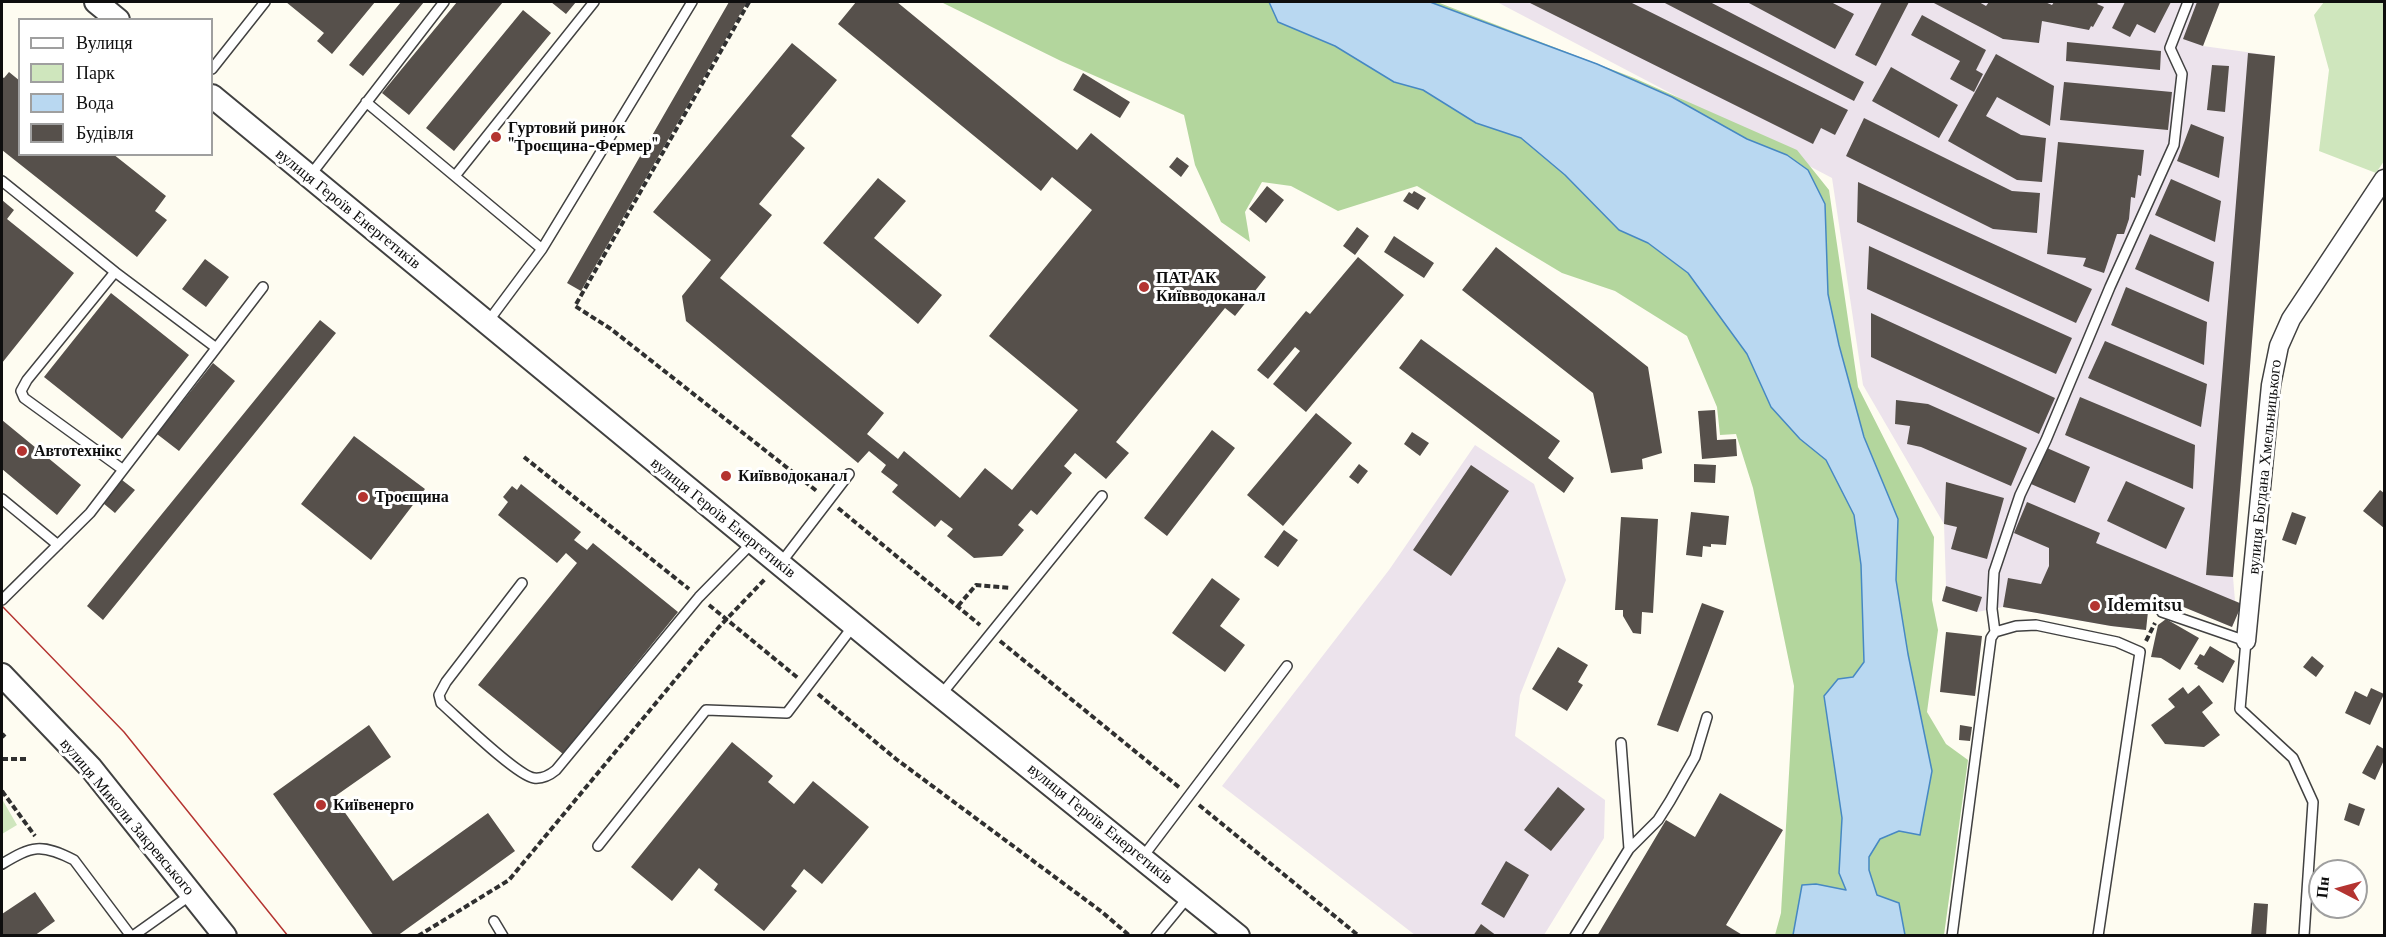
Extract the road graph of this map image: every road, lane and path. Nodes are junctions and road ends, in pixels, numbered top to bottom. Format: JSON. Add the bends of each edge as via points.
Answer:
{"nodes":[{"id":1,"x":96,"y":2,"type":"edge"},
{"id":2,"x":266,"y":2,"type":"edge"},
{"id":3,"x":444,"y":2,"type":"edge"},
{"id":4,"x":594,"y":2,"type":"edge"},
{"id":5,"x":692,"y":2,"type":"edge"},
{"id":6,"x":749,"y":2,"type":"edge"},
{"id":7,"x":2188,"y":2,"type":"edge"},
{"id":8,"x":116,"y":18,"type":"edge"},
{"id":9,"x":213,"y":68,"type":"edge"},
{"id":10,"x":213,"y":97,"type":"edge"},
{"id":11,"x":366,"y":102,"type":"junction"},
{"id":12,"x":455,"y":176,"type":"junction"},
{"id":13,"x":309,"y":177,"type":"junction"},
{"id":14,"x":2385,"y":180,"type":"edge"},
{"id":15,"x":2,"y":181,"type":"edge"},
{"id":16,"x":542,"y":249,"type":"junction"},
{"id":17,"x":115,"y":272,"type":"junction"},
{"id":18,"x":263,"y":287,"type":"dead end"},
{"id":19,"x":487,"y":323,"type":"junction"},
{"id":20,"x":215,"y":347,"type":"junction"},
{"id":21,"x":524,"y":457,"type":"dead end"},
{"id":22,"x":122,"y":469,"type":"junction"},
{"id":23,"x":849,"y":474,"type":"dead end"},
{"id":24,"x":1102,"y":496,"type":"dead end"},
{"id":25,"x":2,"y":499,"type":"edge"},
{"id":26,"x":828,"y":500,"type":"junction"},
{"id":27,"x":753,"y":542,"type":"junction"},
{"id":28,"x":58,"y":545,"type":"junction"},
{"id":29,"x":780,"y":564,"type":"junction"},
{"id":30,"x":522,"y":583,"type":"dead end"},
{"id":31,"x":1026,"y":589,"type":"junction"},
{"id":32,"x":699,"y":597,"type":"junction"},
{"id":33,"x":2,"y":600,"type":"edge"},
{"id":34,"x":958,"y":606,"type":"junction"},
{"id":35,"x":2162,"y":612,"type":"joint"},
{"id":36,"x":727,"y":619,"type":"junction"},
{"id":37,"x":854,"y":625,"type":"junction"},
{"id":38,"x":1995,"y":632,"type":"junction"},
{"id":39,"x":990,"y":633,"type":"junction"},
{"id":40,"x":2246,"y":641,"type":"junction"},
{"id":41,"x":2140,"y":652,"type":"junction"},
{"id":42,"x":1287,"y":666,"type":"dead end"},
{"id":43,"x":2,"y":675,"type":"edge"},
{"id":44,"x":808,"y":686,"type":"junction"},
{"id":45,"x":940,"y":696,"type":"junction"},
{"id":46,"x":1707,"y":717,"type":"dead end"},
{"id":47,"x":1621,"y":743,"type":"dead end"},
{"id":48,"x":2,"y":759,"type":"edge"},
{"id":49,"x":27,"y":759,"type":"dead end"},
{"id":50,"x":2,"y":791,"type":"edge"},
{"id":51,"x":1189,"y":796,"type":"junction"},
{"id":52,"x":598,"y":846,"type":"dead end"},
{"id":53,"x":44,"y":848,"type":"junction"},
{"id":54,"x":1629,"y":849,"type":"junction"},
{"id":55,"x":1143,"y":858,"type":"junction"},
{"id":56,"x":2,"y":864,"type":"edge"},
{"id":57,"x":192,"y":894,"type":"junction"},
{"id":58,"x":1189,"y":896,"type":"junction"},
{"id":59,"x":494,"y":921,"type":"dead end"},
{"id":60,"x":132,"y":936,"type":"edge"},
{"id":61,"x":225,"y":936,"type":"edge"},
{"id":62,"x":418,"y":936,"type":"edge"},
{"id":63,"x":503,"y":936,"type":"edge"},
{"id":64,"x":1130,"y":936,"type":"edge"},
{"id":65,"x":1156,"y":936,"type":"edge"},
{"id":66,"x":1238,"y":936,"type":"edge"},
{"id":67,"x":1359,"y":936,"type":"edge"},
{"id":68,"x":1575,"y":936,"type":"edge"},
{"id":69,"x":1952,"y":936,"type":"edge"},
{"id":70,"x":2098,"y":936,"type":"edge"},
{"id":71,"x":2304,"y":936,"type":"edge"}],
"edges":[{"from":1,"to":8,"type":"street"},
{"from":2,"to":9,"type":"lane"},
{"from":3,"to":11,"type":"lane"},
{"from":4,"to":12,"type":"lane"},
{"from":5,"to":16,"type":"lane"},
{"from":6,"to":26,"type":"path","via":[[575,306],[611,329]]},
{"from":7,"to":38,"type":"lane","via":[[2170,48],[2182,74],[2174,145],[2019,495],[1994,572]]},
{"from":10,"to":13,"type":"street","name":"вулиця Героїв Енергетиків"},
{"from":11,"to":12,"type":"lane"},
{"from":11,"to":13,"type":"lane"},
{"from":12,"to":16,"type":"lane"},
{"from":13,"to":19,"type":"street","name":"вулиця Героїв Енергетиків"},
{"from":14,"to":40,"type":"street","name":"вулиця Богдана Хмельницького","via":[[2291,319],[2279,346],[2271,385]]},
{"from":15,"to":17,"type":"lane"},
{"from":16,"to":19,"type":"lane"},
{"from":17,"to":20,"type":"lane"},
{"from":17,"to":22,"type":"lane","via":[[21,391],[24,398]]},
{"from":18,"to":20,"type":"lane"},
{"from":19,"to":27,"type":"street","name":"вулиця Героїв Енергетиків"},
{"from":20,"to":22,"type":"lane"},
{"from":21,"to":32,"type":"path"},
{"from":22,"to":28,"type":"lane","via":[[90,513]]},
{"from":23,"to":26,"type":"lane"},
{"from":24,"to":31,"type":"lane"},
{"from":25,"to":28,"type":"lane"},
{"from":26,"to":29,"type":"lane"},
{"from":26,"to":34,"type":"path"},
{"from":27,"to":29,"type":"street","name":"вулиця Героїв Енергетиків"},
{"from":27,"to":32,"type":"lane"},
{"from":28,"to":33,"type":"lane"},
{"from":29,"to":36,"type":"path"},
{"from":29,"to":37,"type":"street","name":"вулиця Героїв Енергетиків"},
{"from":30,"to":32,"type":"lane","via":[[439,695],[441,704],[516,768],[534,778],[556,770]]},
{"from":31,"to":34,"type":"path","via":[[976,585]]},
{"from":31,"to":39,"type":"lane"},
{"from":32,"to":36,"type":"path"},
{"from":34,"to":39,"type":"path"},
{"from":35,"to":40,"type":"lane"},
{"from":35,"to":41,"type":"path"},
{"from":36,"to":44,"type":"path"},
{"from":36,"to":62,"type":"path","via":[[509,880]]},
{"from":37,"to":44,"type":"lane"},
{"from":37,"to":45,"type":"street","name":"вулиця Героїв Енергетиків"},
{"from":38,"to":41,"type":"lane","via":[[2036,625],[2117,642]]},
{"from":38,"to":69,"type":"lane"},
{"from":39,"to":45,"type":"lane"},
{"from":39,"to":51,"type":"path"},
{"from":40,"to":71,"type":"lane","via":[[2240,709],[2293,758],[2313,802]]},
{"from":41,"to":70,"type":"lane"},
{"from":42,"to":51,"type":"lane"},
{"from":43,"to":57,"type":"street","name":"вулиця Миколи Закревського","via":[[91,768]]},
{"from":44,"to":52,"type":"lane","via":[[787,713],[706,710]]},
{"from":44,"to":64,"type":"path","via":[[896,759]]},
{"from":45,"to":55,"type":"street","name":"вулиця Героїв Енергетиків"},
{"from":46,"to":54,"type":"lane","via":[[1695,757],[1670,801],[1658,820]]},
{"from":47,"to":54,"type":"lane"},
{"from":48,"to":49,"type":"path"},
{"from":50,"to":53,"type":"path"},
{"from":51,"to":55,"type":"lane"},
{"from":51,"to":67,"type":"path"},
{"from":53,"to":56,"type":"lane","via":[[27,849]]},
{"from":53,"to":60,"type":"lane","via":[[74,860]]},
{"from":54,"to":68,"type":"lane"},
{"from":55,"to":58,"type":"street","name":"вулиця Героїв Енергетиків"},
{"from":57,"to":60,"type":"lane"},
{"from":57,"to":61,"type":"street","name":"вулиця Миколи Закревського"},
{"from":58,"to":65,"type":"lane"},
{"from":58,"to":66,"type":"street","name":"вулиця Героїв Енергетиків"},
{"from":59,"to":63,"type":"lane"}]}
